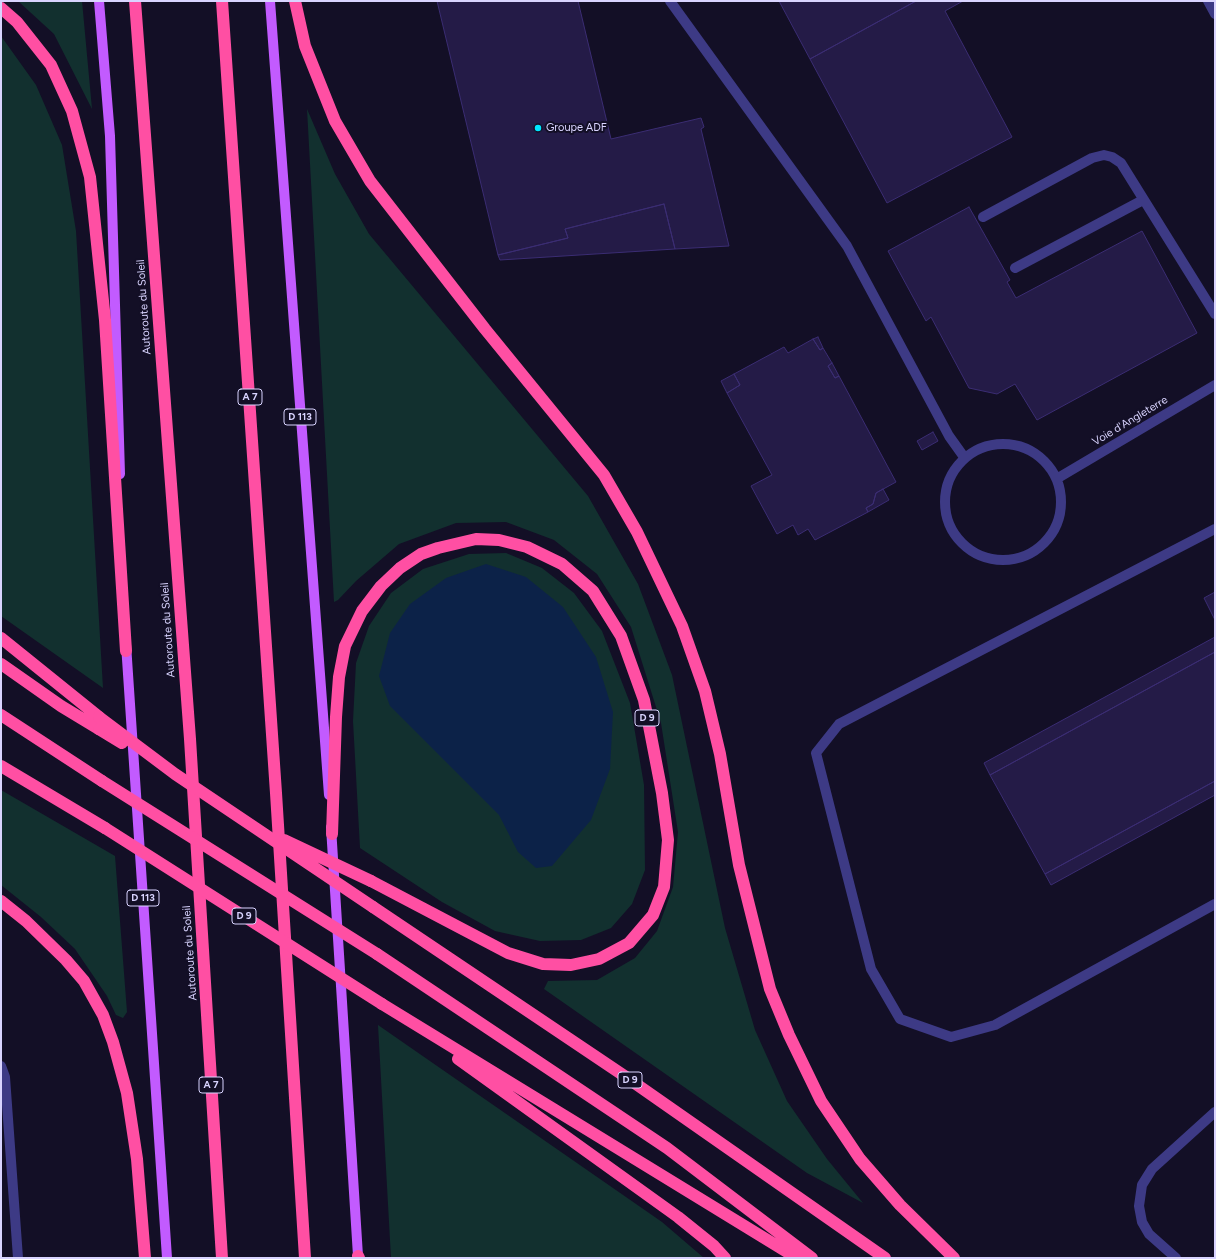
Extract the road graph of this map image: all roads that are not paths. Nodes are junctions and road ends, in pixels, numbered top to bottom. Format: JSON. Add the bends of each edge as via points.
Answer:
{"nodes":[{"id":1,"x":98,"y":1,"type":"edge"},
{"id":2,"x":134,"y":1,"type":"edge"},
{"id":3,"x":222,"y":1,"type":"edge"},
{"id":4,"x":270,"y":1,"type":"edge"},
{"id":5,"x":295,"y":1,"type":"edge"},
{"id":6,"x":670,"y":1,"type":"edge"},
{"id":7,"x":1208,"y":1,"type":"edge"},
{"id":8,"x":1,"y":8,"type":"edge"},
{"id":9,"x":1215,"y":14,"type":"edge"},
{"id":10,"x":1143,"y":200,"type":"junction"},
{"id":11,"x":983,"y":217,"type":"dead end"},
{"id":12,"x":1015,"y":268,"type":"dead end"},
{"id":13,"x":1215,"y":314,"type":"edge"},
{"id":14,"x":1215,"y":385,"type":"edge"},
{"id":15,"x":964,"y":457,"type":"junction"},
{"id":16,"x":1058,"y":478,"type":"junction"},
{"id":17,"x":1215,"y":529,"type":"edge"},
{"id":18,"x":1,"y":638,"type":"edge"},
{"id":19,"x":126,"y":651,"type":"junction"},
{"id":20,"x":1,"y":664,"type":"edge"},
{"id":21,"x":1,"y":715,"type":"edge"},
{"id":22,"x":1,"y":766,"type":"edge"},
{"id":23,"x":175,"y":774,"type":"junction"},
{"id":24,"x":245,"y":821,"type":"junction"},
{"id":25,"x":332,"y":834,"type":"junction"},
{"id":26,"x":1,"y":901,"type":"edge"},
{"id":27,"x":1215,"y":904,"type":"edge"},
{"id":28,"x":382,"y":1004,"type":"junction"},
{"id":29,"x":1,"y":1066,"type":"edge"},
{"id":30,"x":1215,"y":1112,"type":"edge"},
{"id":31,"x":358,"y":1257,"type":"edge"},
{"id":32,"x":18,"y":1258,"type":"edge"},
{"id":33,"x":145,"y":1258,"type":"edge"},
{"id":34,"x":167,"y":1258,"type":"edge"},
{"id":35,"x":222,"y":1258,"type":"edge"},
{"id":36,"x":305,"y":1258,"type":"edge"},
{"id":37,"x":725,"y":1258,"type":"edge"},
{"id":38,"x":797,"y":1258,"type":"edge"},
{"id":39,"x":812,"y":1258,"type":"edge"},
{"id":40,"x":885,"y":1258,"type":"edge"},
{"id":41,"x":954,"y":1258,"type":"edge"},
{"id":42,"x":1176,"y":1258,"type":"edge"}],
"edges":[{"from":1,"to":19,"type":"main road","number":"D 113","via":[[110,136]]},
{"from":2,"to":35,"type":"highway","name":"Autoroute du Soleil","number":"A 7","via":[[190,739]]},
{"from":3,"to":36,"type":"highway","number":"A 7"},
{"from":4,"to":25,"type":"main road","number":"D 113"},
{"from":5,"to":41,"type":"highway","via":[[305,46],[335,121],[370,180],[485,329],[604,475],[637,532],[682,626],[705,691],[720,754],[739,865],[770,989],[789,1035],[821,1101],[860,1159],[900,1205]]},
{"from":6,"to":15,"type":"street","via":[[847,246],[950,436]]},
{"from":7,"to":9,"type":"street"},
{"from":8,"to":19,"type":"highway","via":[[17,22],[51,65],[72,112],[90,177],[106,320]]},
{"from":10,"to":11,"type":"street","via":[[1121,163],[1104,155],[1092,158]]},
{"from":10,"to":12,"type":"street"},
{"from":10,"to":13,"type":"street"},
{"from":14,"to":16,"type":"street","name":"Voie d'Angleterre"},
{"from":15,"to":16,"type":"street","via":[[986,446],[1006,443],[1026,447],[1041,457]]},
{"from":15,"to":16,"type":"street","via":[[952,473],[945,492],[946,517],[955,536],[970,550],[985,558],[1005,561],[1025,557],[1048,540],[1058,523],[1062,503]]},
{"from":17,"to":27,"type":"street","via":[[839,724],[816,753],[871,969],[900,1019],[952,1037],[995,1024]]},
{"from":18,"to":23,"type":"highway","bridge":true},
{"from":19,"to":34,"type":"main road","number":"D 113"},
{"from":20,"to":23,"type":"highway","number":"D 9","bridge":true,"via":[[61,706]]},
{"from":21,"to":39,"type":"highway","bridge":true,"via":[[377,954],[667,1148]]},
{"from":22,"to":28,"type":"highway","number":"D 9","bridge":true,"via":[[105,828]]},
{"from":23,"to":24,"type":"highway","number":"D 9","bridge":true},
{"from":24,"to":25,"type":"highway","number":"D 9","bridge":true,"via":[[370,881],[508,953],[543,964],[570,965],[599,959],[629,943],[653,915],[664,887],[668,840],[662,793],[644,700],[621,636],[593,590],[562,564],[527,547],[500,540],[476,539],[438,548],[421,554],[390,577],[362,611],[345,646],[336,716]]},
{"from":24,"to":40,"type":"highway","number":"D 9","bridge":true,"via":[[626,1077]]},
{"from":25,"to":31,"type":"main road","number":"D 113"},
{"from":26,"to":33,"type":"highway","via":[[66,960],[84,981],[104,1015],[127,1093],[137,1159]]},
{"from":28,"to":37,"type":"highway","via":[[678,1217]]},
{"from":28,"to":38,"type":"highway","number":"D 9"},
{"from":29,"to":32,"type":"street","via":[[5,1077]]},
{"from":30,"to":42,"type":"street","via":[[1152,1168],[1142,1186],[1139,1206],[1142,1222],[1149,1234]]}]}
